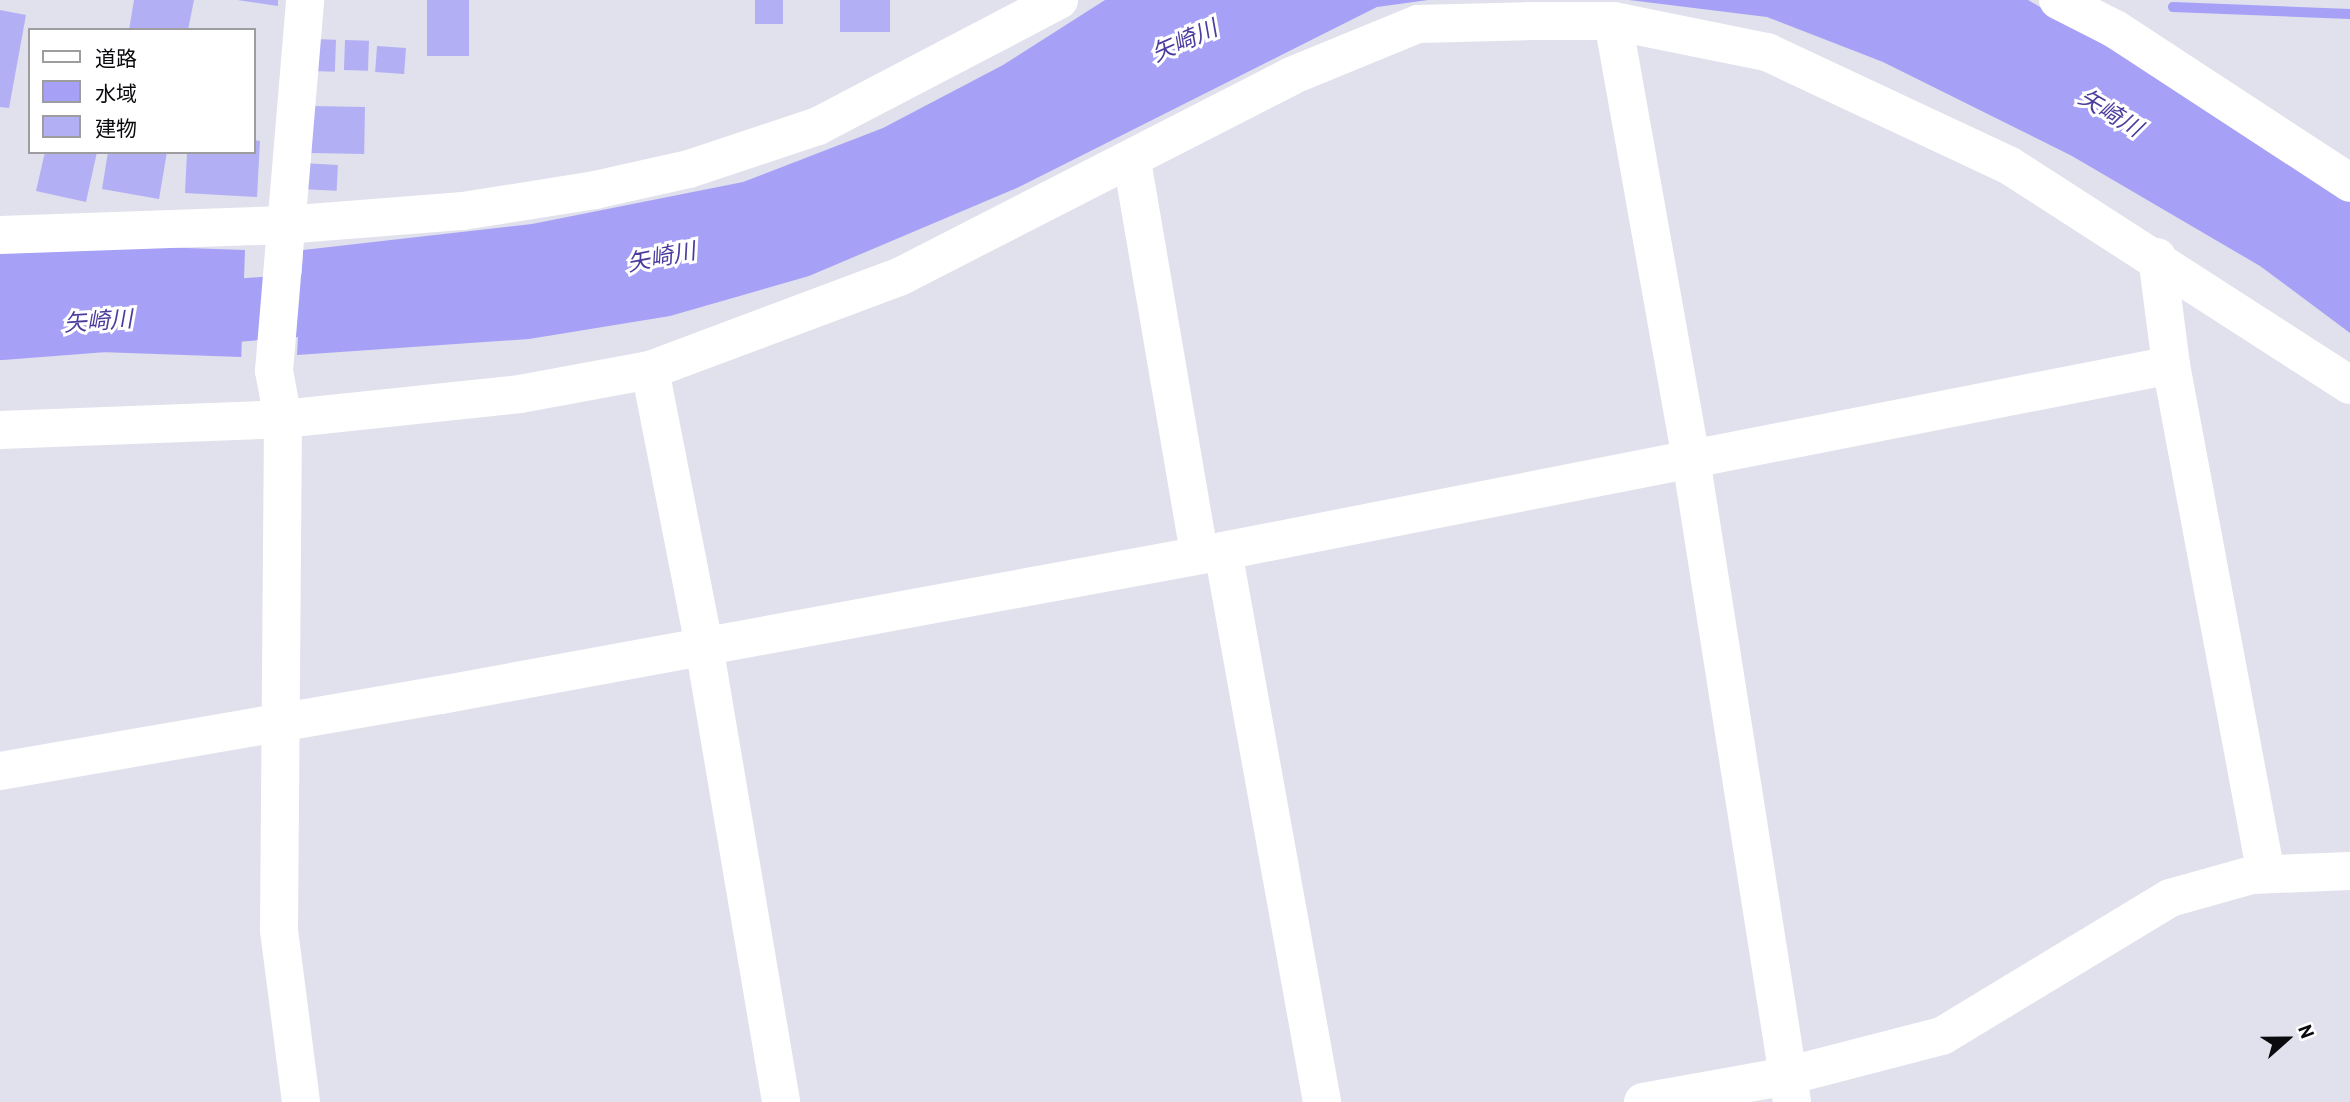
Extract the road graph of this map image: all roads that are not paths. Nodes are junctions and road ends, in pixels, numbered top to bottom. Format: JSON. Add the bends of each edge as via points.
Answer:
{"nodes":[{"id":1,"x":305,"y":0,"type":"edge"},
{"id":2,"x":1059,"y":0,"type":"edge"},
{"id":3,"x":2058,"y":0,"type":"edge"},
{"id":4,"x":2122,"y":14,"type":"edge"},
{"id":5,"x":1613,"y":21,"type":"junction"},
{"id":6,"x":1132,"y":161,"type":"junction"},
{"id":7,"x":2350,"y":183,"type":"edge"},
{"id":8,"x":0,"y":235,"type":"edge"},
{"id":9,"x":283,"y":240,"type":"junction"},
{"id":10,"x":2157,"y":257,"type":"junction"},
{"id":11,"x":2172,"y":365,"type":"junction"},
{"id":12,"x":650,"y":370,"type":"junction"},
{"id":13,"x":2350,"y":385,"type":"edge"},
{"id":14,"x":283,"y":419,"type":"junction"},
{"id":15,"x":0,"y":430,"type":"edge"},
{"id":16,"x":1691,"y":459,"type":"junction"},
{"id":17,"x":1211,"y":551,"type":"junction"},
{"id":18,"x":704,"y":646,"type":"junction"},
{"id":19,"x":277,"y":723,"type":"junction"},
{"id":20,"x":0,"y":771,"type":"edge"},
{"id":21,"x":2350,"y":871,"type":"edge"},
{"id":22,"x":2266,"y":874,"type":"junction"},
{"id":23,"x":1789,"y":1089,"type":"edge"},
{"id":24,"x":301,"y":1102,"type":"edge"},
{"id":25,"x":781,"y":1102,"type":"edge"},
{"id":26,"x":1322,"y":1102,"type":"edge"},
{"id":27,"x":1643,"y":1102,"type":"edge"}],
"edges":[{"from":1,"to":9,"type":"street"},
{"from":2,"to":9,"type":"street","via":[[866,105],[689,169],[595,190]]},
{"from":3,"to":4,"type":"street"},
{"from":4,"to":7,"type":"street"},
{"from":5,"to":6,"type":"street","via":[[1418,24],[1291,76]]},
{"from":5,"to":10,"type":"street","via":[[1767,52],[2010,166]]},
{"from":5,"to":16,"type":"street"},
{"from":6,"to":12,"type":"street","via":[[901,276]]},
{"from":6,"to":17,"type":"street"},
{"from":8,"to":9,"type":"street"},
{"from":9,"to":14,"type":"street","via":[[274,371]]},
{"from":10,"to":11,"type":"street"},
{"from":10,"to":13,"type":"street"},
{"from":11,"to":16,"type":"street"},
{"from":11,"to":22,"type":"street"},
{"from":12,"to":14,"type":"street","via":[[520,394]]},
{"from":12,"to":18,"type":"street"},
{"from":14,"to":15,"type":"street"},
{"from":14,"to":19,"type":"street"},
{"from":16,"to":17,"type":"street"},
{"from":16,"to":23,"type":"street"},
{"from":17,"to":18,"type":"street"},
{"from":17,"to":26,"type":"street"},
{"from":18,"to":19,"type":"street"},
{"from":18,"to":25,"type":"street"},
{"from":19,"to":20,"type":"street"},
{"from":19,"to":24,"type":"street","via":[[279,930]]},
{"from":21,"to":22,"type":"street"},
{"from":22,"to":23,"type":"street","via":[[2170,898],[1942,1037]]},
{"from":23,"to":27,"type":"street"}]}
